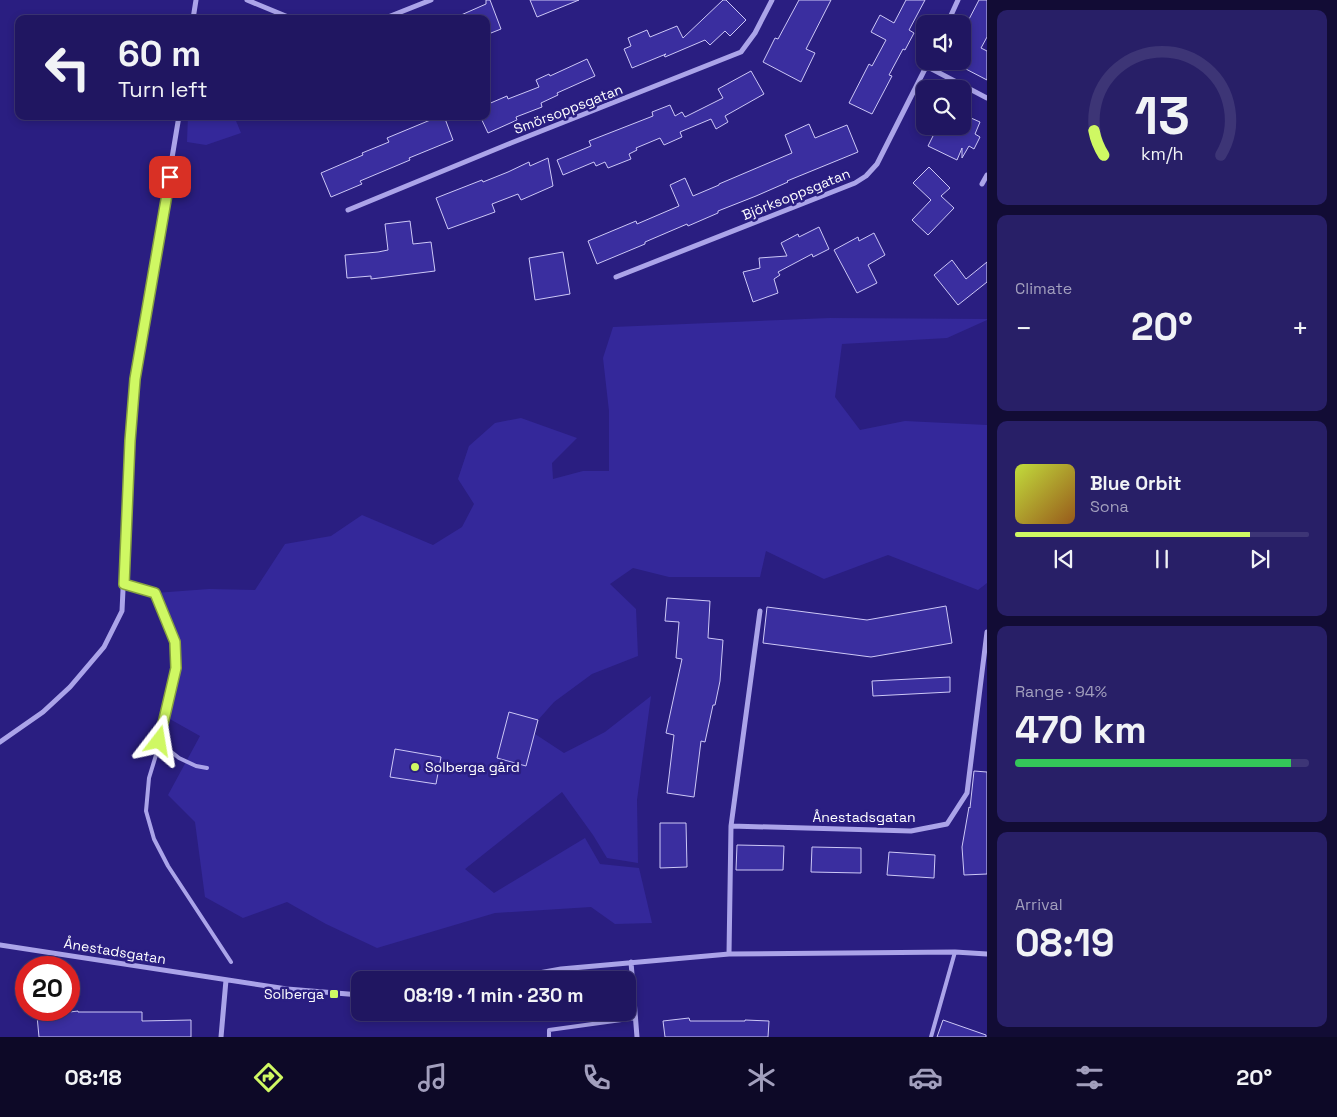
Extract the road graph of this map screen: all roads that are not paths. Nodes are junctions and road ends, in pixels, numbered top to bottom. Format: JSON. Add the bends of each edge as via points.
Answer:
{"nodes":[{"id":1,"x":196,"y":0,"type":"edge"},
{"id":2,"x":247,"y":0,"type":"edge"},
{"id":3,"x":431,"y":0,"type":"edge"},
{"id":4,"x":772,"y":0,"type":"edge"},
{"id":5,"x":958,"y":0,"type":"edge"},
{"id":6,"x":194,"y":15,"type":"edge"},
{"id":7,"x":283,"y":15,"type":"edge"},
{"id":8,"x":393,"y":15,"type":"edge"},
{"id":9,"x":951,"y":15,"type":"edge"},
{"id":10,"x":925,"y":70,"type":"edge"},
{"id":11,"x":938,"y":70,"type":"edge"},
{"id":12,"x":987,"y":98,"type":"edge"},
{"id":13,"x":178,"y":120,"type":"edge"},
{"id":14,"x":987,"y":176,"type":"edge"},
{"id":15,"x":982,"y":184,"type":"dead end"},
{"id":16,"x":348,"y":210,"type":"dead end"},
{"id":17,"x":616,"y":277,"type":"dead end"},
{"id":18,"x":124,"y":584,"type":"junction"},
{"id":19,"x":760,"y":611,"type":"dead end"},
{"id":20,"x":987,"y":632,"type":"edge"},
{"id":21,"x":163,"y":728,"type":"junction"},
{"id":22,"x":0,"y":742,"type":"edge"},
{"id":23,"x":207,"y":768,"type":"dead end"},
{"id":24,"x":731,"y":826,"type":"junction"},
{"id":25,"x":0,"y":945,"type":"edge"},
{"id":26,"x":955,"y":952,"type":"junction"},
{"id":27,"x":729,"y":954,"type":"junction"},
{"id":28,"x":987,"y":954,"type":"edge"},
{"id":29,"x":232,"y":962,"type":"dead end"},
{"id":30,"x":631,"y":962,"type":"junction"},
{"id":31,"x":550,"y":971,"type":"edge"},
{"id":32,"x":632,"y":971,"type":"edge"},
{"id":33,"x":226,"y":980,"type":"junction"},
{"id":34,"x":351,"y":994,"type":"edge"},
{"id":35,"x":636,"y":1018,"type":"edge"},
{"id":36,"x":614,"y":1021,"type":"edge"},
{"id":37,"x":221,"y":1037,"type":"edge"},
{"id":38,"x":549,"y":1037,"type":"edge"},
{"id":39,"x":637,"y":1037,"type":"edge"},
{"id":40,"x":930,"y":1037,"type":"edge"}],
"edges":[{"from":1,"to":6,"type":"street"},
{"from":2,"to":7,"type":"street"},
{"from":3,"to":8,"type":"street"},
{"from":4,"to":16,"type":"street","name":"Smörsoppsgatan","via":[[741,52]]},
{"from":5,"to":9,"type":"street"},
{"from":10,"to":17,"type":"street","name":"Björksoppsgatan","via":[[878,164],[866,176]]},
{"from":11,"to":12,"type":"street","name":"Björksoppsgatan"},
{"from":13,"to":18,"type":"street","via":[[135,379]]},
{"from":14,"to":15,"type":"street"},
{"from":18,"to":21,"type":"lane","via":[[155,593],[175,642],[176,668]]},
{"from":18,"to":22,"type":"street","via":[[122,610],[104,647],[70,687],[43,712]]},
{"from":19,"to":24,"type":"street"},
{"from":20,"to":24,"type":"street","name":"Ånestadsgatan","via":[[966,794],[948,824],[911,831]]},
{"from":21,"to":23,"type":"lane","via":[[169,750],[179,758]]},
{"from":21,"to":29,"type":"lane","via":[[149,778],[146,812],[154,839],[168,866]]},
{"from":24,"to":27,"type":"street"},
{"from":25,"to":33,"type":"street","name":"Ånestadsgatan"},
{"from":26,"to":27,"type":"street"},
{"from":26,"to":28,"type":"street"},
{"from":26,"to":40,"type":"lane"},
{"from":27,"to":30,"type":"street"},
{"from":30,"to":31,"type":"street"},
{"from":30,"to":32,"type":"street"},
{"from":33,"to":34,"type":"street","name":"Ånestadsgatan"},
{"from":33,"to":37,"type":"street"},
{"from":35,"to":39,"type":"street"},
{"from":36,"to":38,"type":"lane","via":[[549,1030]]}]}
